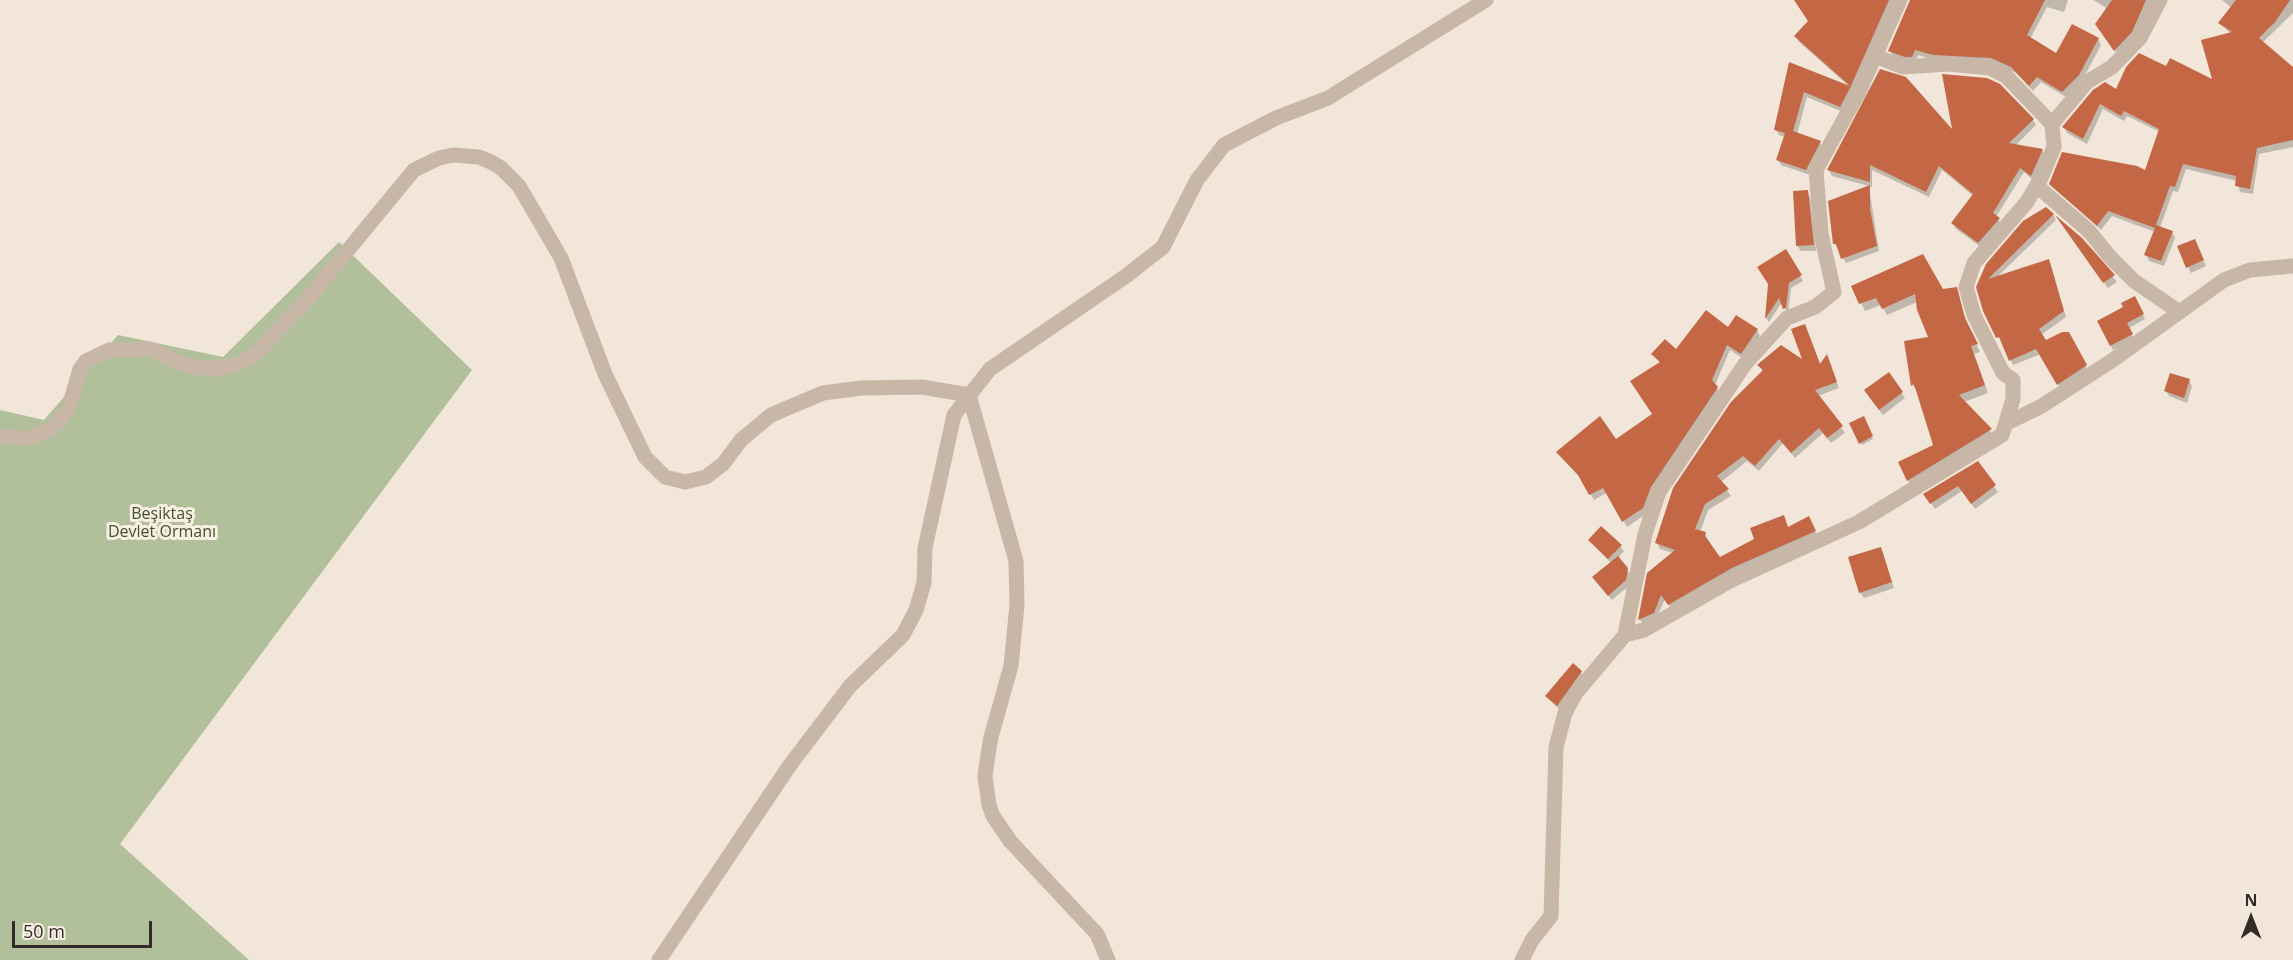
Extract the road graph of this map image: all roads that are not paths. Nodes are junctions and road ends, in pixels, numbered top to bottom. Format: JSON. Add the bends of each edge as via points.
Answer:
{"nodes":[{"id":1,"x":1486,"y":0,"type":"edge"},
{"id":2,"x":1900,"y":0,"type":"edge"},
{"id":3,"x":2160,"y":0,"type":"edge"},
{"id":4,"x":1875,"y":56,"type":"junction"},
{"id":5,"x":2052,"y":124,"type":"junction"},
{"id":6,"x":2037,"y":186,"type":"junction"},
{"id":7,"x":2293,"y":266,"type":"edge"},
{"id":8,"x":2178,"y":311,"type":"junction"},
{"id":9,"x":969,"y":395,"type":"junction"},
{"id":10,"x":2007,"y":423,"type":"junction"},
{"id":11,"x":0,"y":436,"type":"edge"},
{"id":12,"x":1625,"y":635,"type":"junction"},
{"id":13,"x":659,"y":960,"type":"edge"},
{"id":14,"x":1108,"y":960,"type":"edge"},
{"id":15,"x":1522,"y":960,"type":"edge"}],
"edges":[{"from":1,"to":9,"type":"street","via":[[1328,98],[1276,118],[1224,145],[1197,180],[1163,247],[990,369]]},
{"from":2,"to":4,"type":"street"},
{"from":3,"to":5,"type":"street","via":[[2140,38],[2112,68],[2087,82]]},
{"from":4,"to":5,"type":"street","via":[[1903,67],[1948,64],[1990,68],[2006,76]]},
{"from":4,"to":12,"type":"street","via":[[1816,170],[1821,234],[1834,292],[1815,307],[1787,318],[1745,364],[1659,492],[1645,534]]},
{"from":5,"to":6,"type":"street","via":[[2054,147]]},
{"from":6,"to":8,"type":"street","via":[[2089,231],[2134,281]]},
{"from":6,"to":10,"type":"street","via":[[1974,263],[1966,287],[1981,332],[2003,373],[2013,380]]},
{"from":7,"to":8,"type":"street","via":[[2250,270],[2224,280]]},
{"from":8,"to":10,"type":"street","via":[[2094,372]]},
{"from":9,"to":11,"type":"street","via":[[922,387],[823,393],[771,415],[706,477],[685,482],[665,477],[645,457],[605,374],[561,258],[519,186],[490,162],[453,155],[414,171],[311,295],[246,360],[210,369],[185,364],[151,349],[109,350],[86,360],[68,411],[51,429],[26,439]]},
{"from":9,"to":13,"type":"street","via":[[954,415],[925,548],[924,583],[903,635],[850,686],[790,765]]},
{"from":9,"to":14,"type":"street","via":[[1016,561],[1017,604],[1011,666],[991,737],[985,777],[989,805],[1010,841],[1097,934]]},
{"from":10,"to":12,"type":"street","via":[[2002,435],[1859,522],[1730,581],[1644,630]]},
{"from":12,"to":15,"type":"street","via":[[1576,693],[1559,728],[1551,916]]}]}
